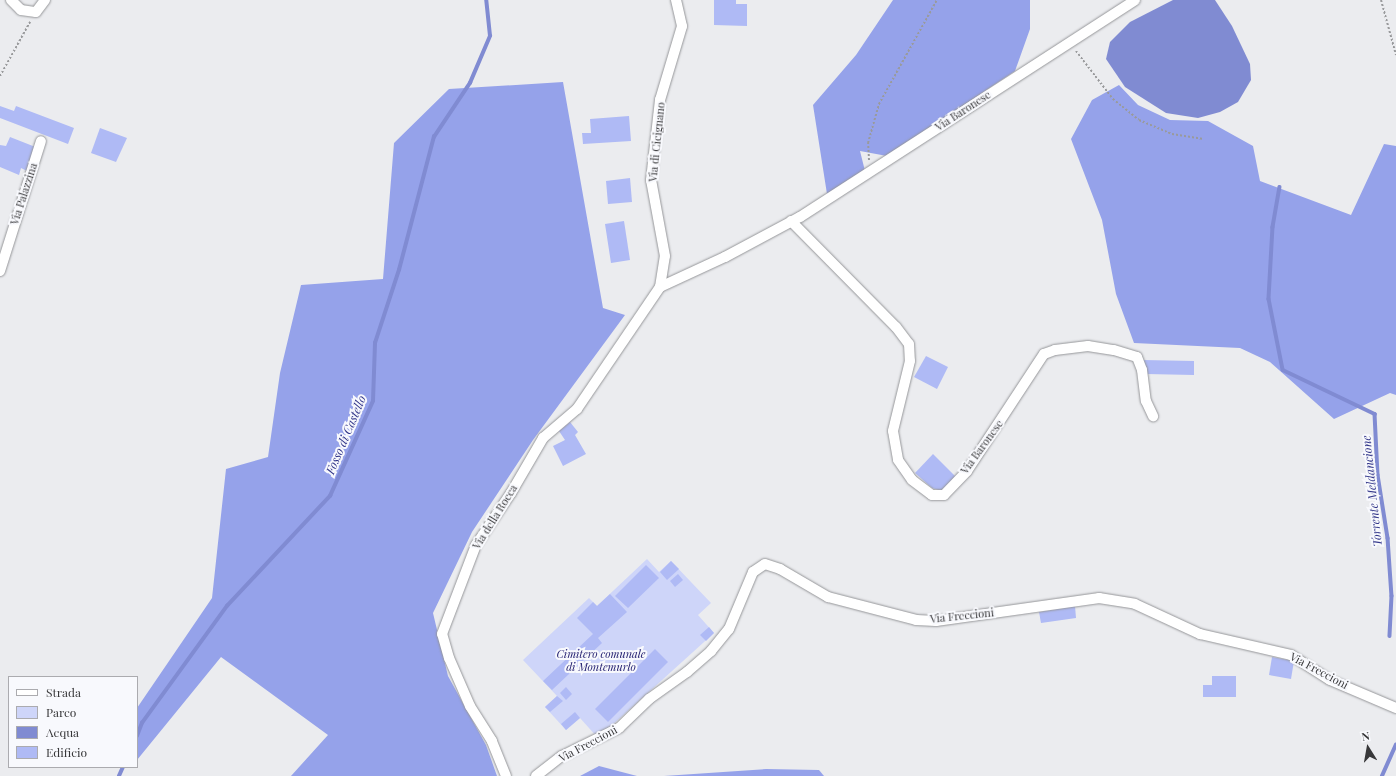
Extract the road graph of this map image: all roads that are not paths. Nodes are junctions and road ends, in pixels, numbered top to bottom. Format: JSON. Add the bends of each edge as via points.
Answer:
{"nodes":[{"id":1,"x":11,"y":0,"type":"edge"},
{"id":2,"x":45,"y":0,"type":"edge"},
{"id":3,"x":676,"y":0,"type":"edge"},
{"id":4,"x":1135,"y":0,"type":"edge"},
{"id":5,"x":41,"y":141,"type":"dead end"},
{"id":6,"x":791,"y":221,"type":"junction"},
{"id":7,"x":0,"y":271,"type":"edge"},
{"id":8,"x":660,"y":287,"type":"junction"},
{"id":9,"x":1153,"y":416,"type":"dead end"},
{"id":10,"x":1396,"y":708,"type":"edge"},
{"id":11,"x":506,"y":776,"type":"edge"},
{"id":12,"x":536,"y":776,"type":"edge"}],
"edges":[{"from":1,"to":2,"type":"street","via":[[21,10],[36,12]]},
{"from":3,"to":8,"type":"street","name":"Via di Cicignano","via":[[682,26],[660,100],[651,180],[664,256]]},
{"from":4,"to":6,"type":"street","name":"Via Baronese"},
{"from":5,"to":7,"type":"street","name":"Via Palazzina"},
{"from":6,"to":8,"type":"street","name":"Via Baronese","via":[[725,257]]},
{"from":6,"to":9,"type":"street","name":"Via Baronese","via":[[896,327],[909,344],[910,361],[893,431],[898,460],[912,480],[932,495],[944,495],[967,471],[1044,354],[1055,350],[1088,346],[1137,357],[1142,370],[1146,401]]},
{"from":8,"to":11,"type":"street","name":"Via della Rocca","via":[[577,408],[543,438],[476,545],[442,634],[449,658],[470,706],[492,741]]},
{"from":10,"to":12,"type":"street","name":"Via Freccioni","via":[[1330,680],[1291,655],[1200,634],[1135,604],[1099,598],[936,621],[916,620],[828,597],[780,569],[765,564],[753,572],[729,629],[711,651],[649,699],[619,728],[562,756]]}]}
